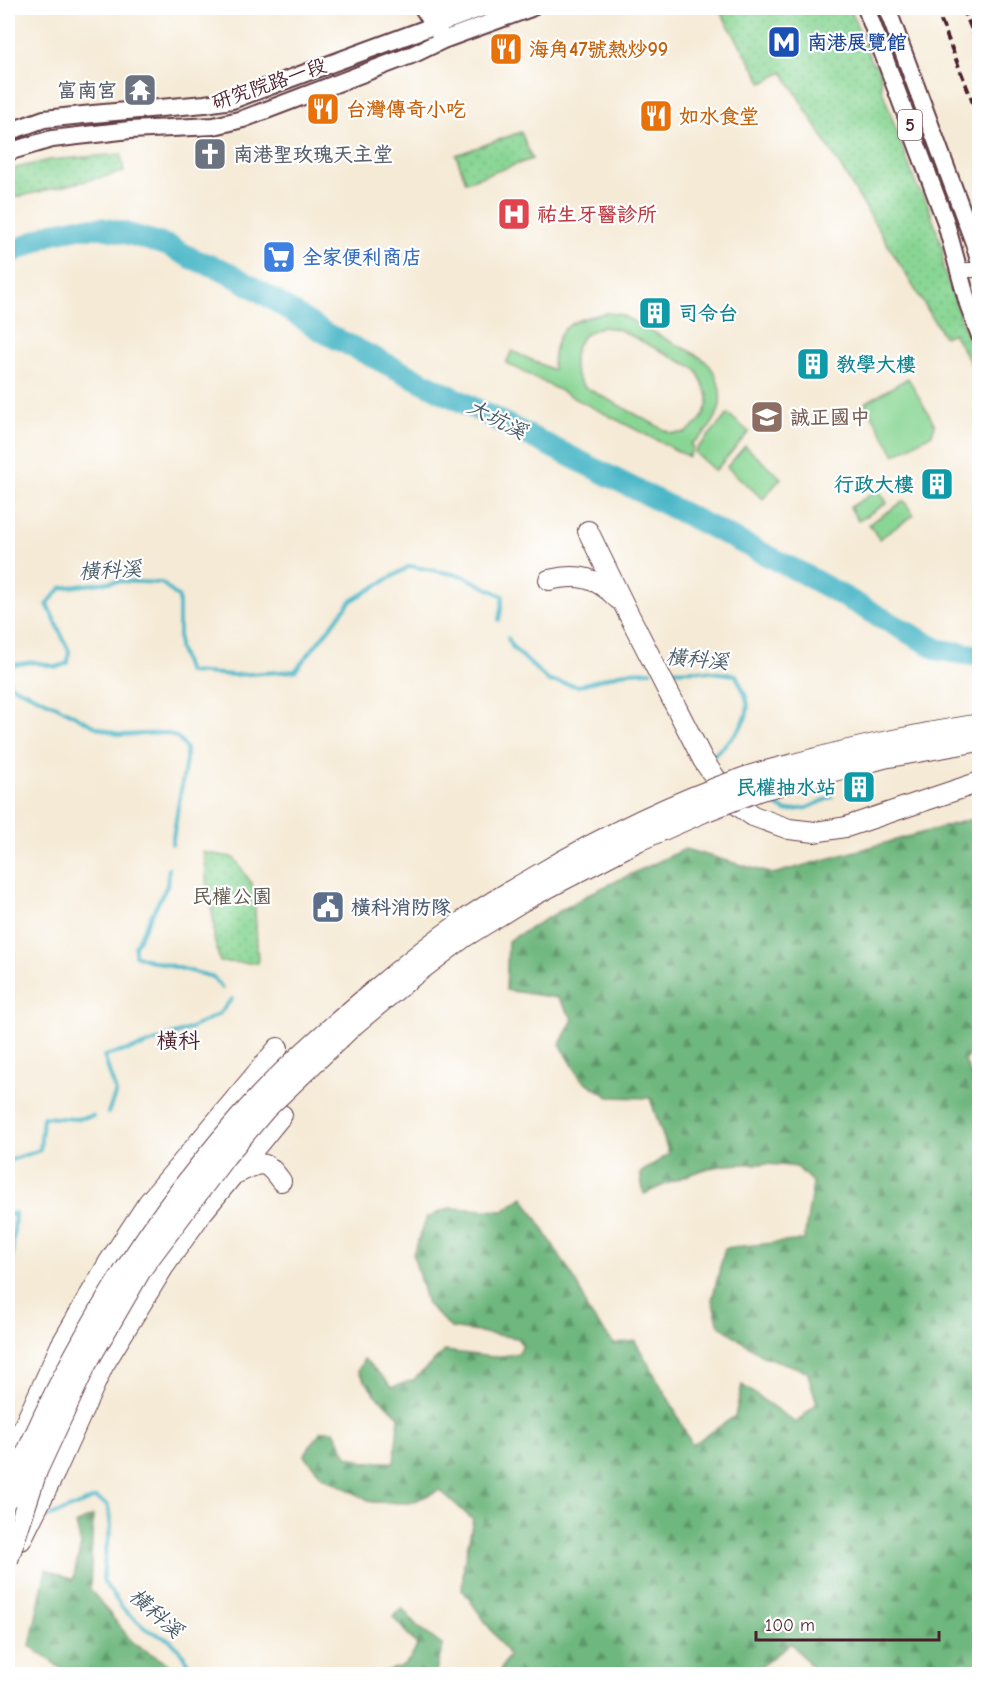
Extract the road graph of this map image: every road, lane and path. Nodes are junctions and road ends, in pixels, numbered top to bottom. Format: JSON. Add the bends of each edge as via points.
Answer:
{"nodes":[{"id":1,"x":423,"y":8,"type":"edge"},
{"id":2,"x":482,"y":8,"type":"edge"},
{"id":3,"x":531,"y":8,"type":"edge"},
{"id":4,"x":866,"y":8,"type":"edge"},
{"id":5,"x":886,"y":8,"type":"edge"},
{"id":6,"x":454,"y":12,"type":"edge"},
{"id":7,"x":435,"y":25,"type":"junction"},
{"id":8,"x":466,"y":32,"type":"junction"},
{"id":9,"x":443,"y":40,"type":"junction"},
{"id":10,"x":8,"y":132,"type":"edge"},
{"id":11,"x":8,"y":152,"type":"edge"},
{"id":12,"x":977,"y":243,"type":"edge"},
{"id":13,"x":951,"y":244,"type":"junction"},
{"id":14,"x":980,"y":264,"type":"edge"},
{"id":15,"x":959,"y":270,"type":"junction"},
{"id":16,"x":980,"y":270,"type":"edge"},
{"id":17,"x":980,"y":336,"type":"edge"},
{"id":18,"x":588,"y":531,"type":"dead end"},
{"id":19,"x":549,"y":580,"type":"dead end"},
{"id":20,"x":627,"y":611,"type":"junction"},
{"id":21,"x":980,"y":724,"type":"edge"},
{"id":22,"x":980,"y":741,"type":"edge"},
{"id":23,"x":980,"y":782,"type":"edge"},
{"id":24,"x":278,"y":1048,"type":"dead end"},
{"id":25,"x":282,"y":1116,"type":"dead end"},
{"id":26,"x":231,"y":1178,"type":"junction"},
{"id":27,"x":281,"y":1181,"type":"dead end"},
{"id":28,"x":8,"y":1461,"type":"edge"},
{"id":29,"x":8,"y":1498,"type":"edge"},
{"id":30,"x":8,"y":1560,"type":"edge"},
{"id":31,"x":8,"y":1567,"type":"edge"}],
"edges":[{"from":1,"to":7,"type":"main road"},
{"from":2,"to":6,"type":"main road","name":"研究院路一段"},
{"from":3,"to":8,"type":"main road","name":"研究院路一段"},
{"from":4,"to":13,"type":"main road","number":"5"},
{"from":5,"to":12,"type":"main road","number":"5"},
{"from":6,"to":7,"type":"main road","name":"研究院路一段"},
{"from":6,"to":8,"type":"main road"},
{"from":7,"to":9,"type":"main road"},
{"from":7,"to":10,"type":"main road","name":"研究院路一段","via":[[232,100],[44,119]]},
{"from":8,"to":9,"type":"main road","name":"研究院路一段"},
{"from":9,"to":11,"type":"main road","name":"研究院路一段","via":[[243,119],[214,126],[52,139]]},
{"from":12,"to":13,"type":"street"},
{"from":12,"to":14,"type":"main road","number":"5"},
{"from":13,"to":15,"type":"main road","number":"5"},
{"from":15,"to":16,"type":"street"},
{"from":15,"to":17,"type":"main road","number":"5"},
{"from":18,"to":20,"type":"highway"},
{"from":19,"to":20,"type":"highway","via":[[579,576],[594,581],[611,591]]},
{"from":20,"to":23,"type":"highway","bridge":true,"via":[[703,760],[736,804],[753,816],[789,829],[815,832],[846,827]]},
{"from":21,"to":29,"type":"highway","bridge":true,"via":[[835,752],[745,777],[674,806],[500,896],[409,961],[310,1046],[261,1095],[176,1196],[73,1354]]},
{"from":22,"to":30,"type":"highway","bridge":true,"via":[[884,758],[761,790],[638,841],[523,901],[463,938],[355,1024],[266,1109],[143,1267],[86,1365],[37,1471]]},
{"from":24,"to":28,"type":"highway","via":[[148,1203],[109,1262],[61,1345]]},
{"from":25,"to":26,"type":"highway"},
{"from":26,"to":27,"type":"highway","via":[[258,1163],[271,1167]]},
{"from":26,"to":31,"type":"highway","via":[[163,1268],[103,1366]]}]}
